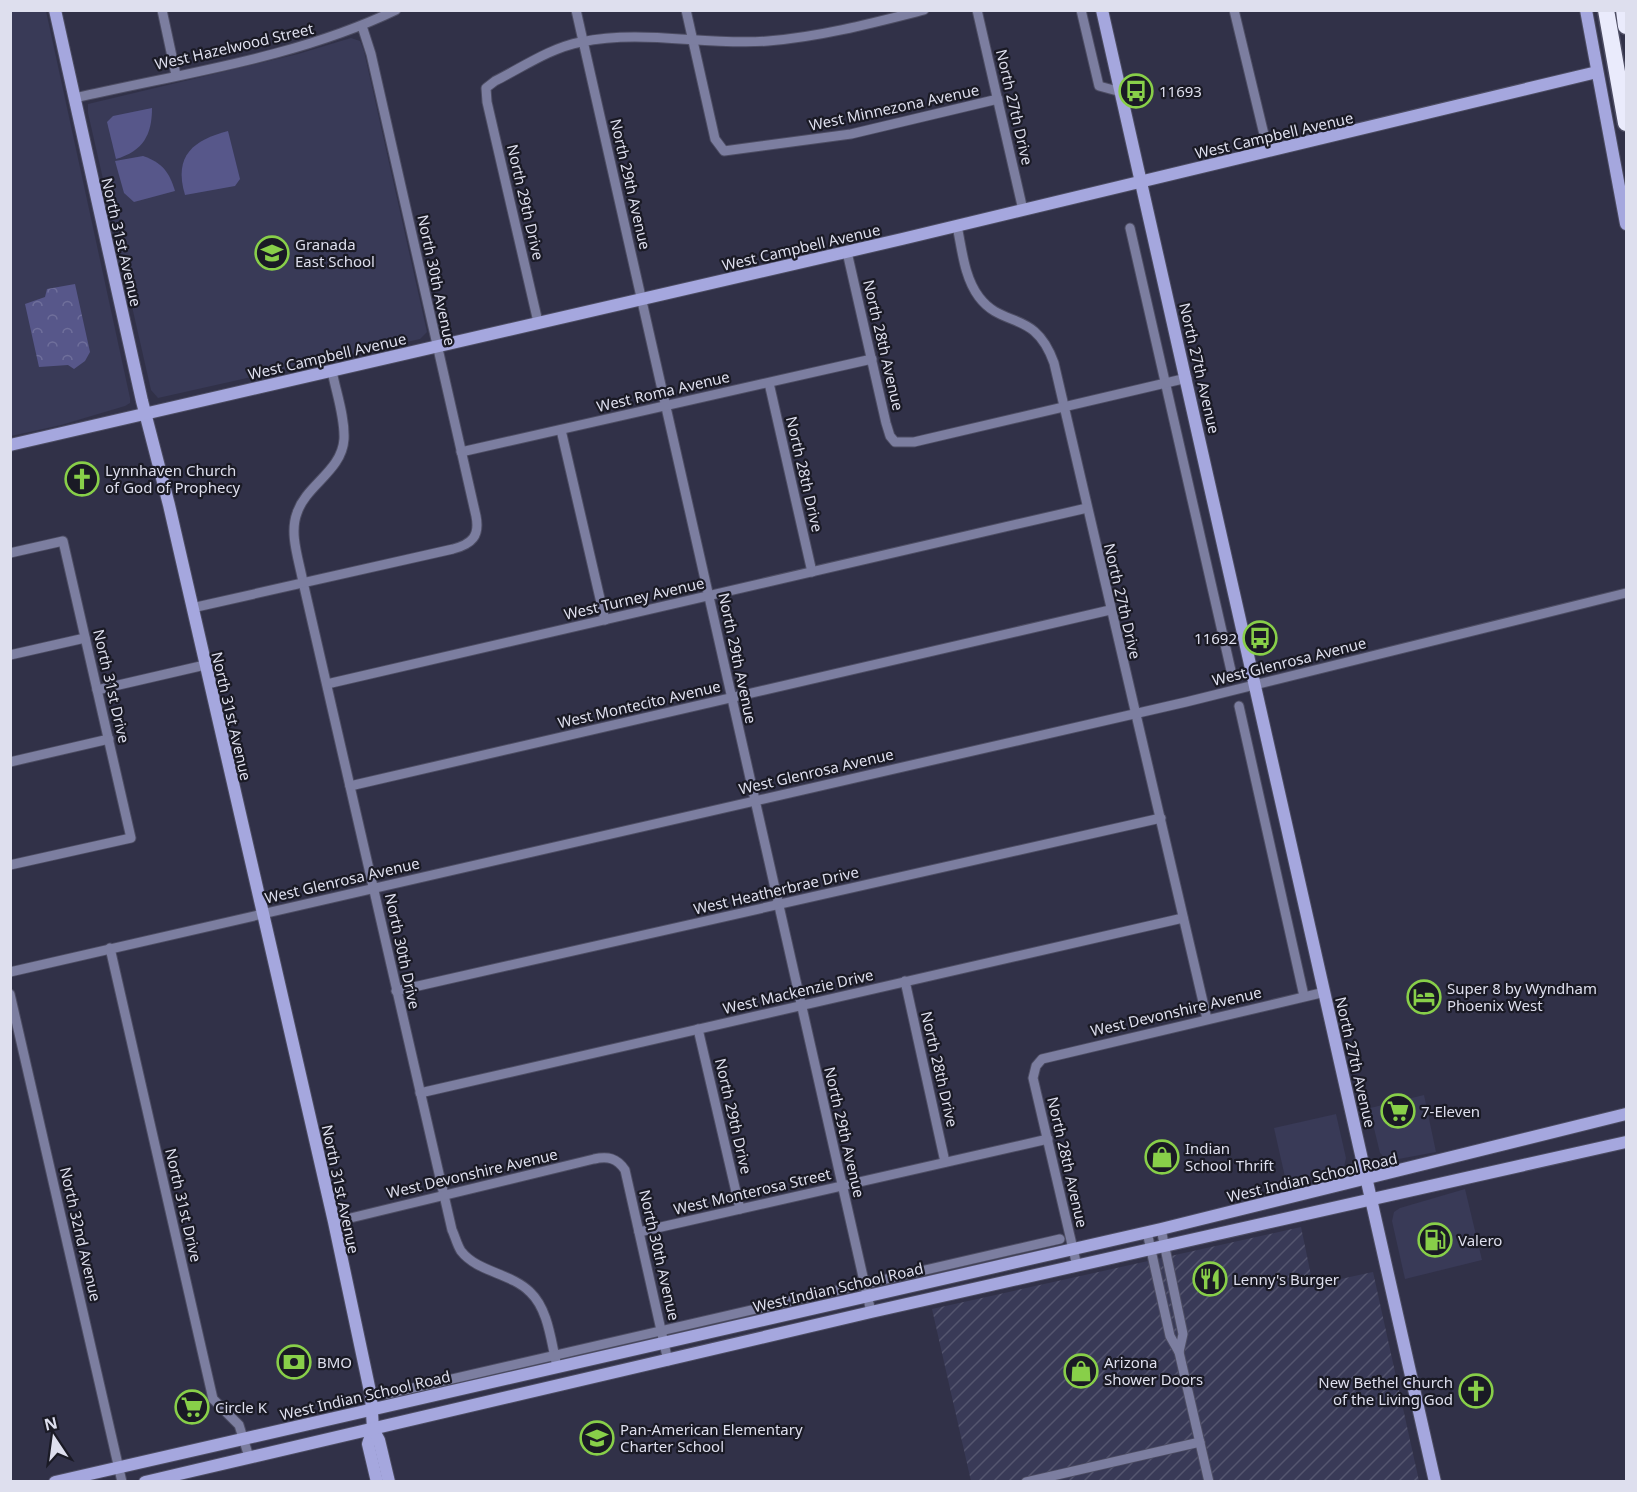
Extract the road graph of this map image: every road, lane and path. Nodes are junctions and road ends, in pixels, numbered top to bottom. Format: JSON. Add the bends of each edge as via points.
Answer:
{"nodes":[{"id":1,"x":55,"y":10,"type":"edge"},
{"id":2,"x":162,"y":10,"type":"edge"},
{"id":3,"x":396,"y":10,"type":"edge"},
{"id":4,"x":576,"y":10,"type":"edge"},
{"id":5,"x":686,"y":10,"type":"edge"},
{"id":6,"x":924,"y":10,"type":"edge"},
{"id":7,"x":977,"y":10,"type":"edge"},
{"id":8,"x":1081,"y":10,"type":"edge"},
{"id":9,"x":1102,"y":10,"type":"edge"},
{"id":10,"x":1234,"y":10,"type":"edge"},
{"id":11,"x":1586,"y":10,"type":"edge"},
{"id":12,"x":1606,"y":10,"type":"edge"},
{"id":13,"x":1616,"y":10,"type":"edge"},
{"id":14,"x":1624,"y":10,"type":"edge"},
{"id":15,"x":362,"y":26,"type":"junction"},
{"id":16,"x":1626,"y":26,"type":"edge"},
{"id":17,"x":693,"y":39,"type":"junction"},
{"id":18,"x":583,"y":41,"type":"junction"},
{"id":19,"x":1626,"y":69,"type":"edge"},
{"id":20,"x":1597,"y":72,"type":"junction"},
{"id":21,"x":176,"y":75,"type":"junction"},
{"id":22,"x":1121,"y":92,"type":"junction"},
{"id":23,"x":75,"y":98,"type":"junction"},
{"id":24,"x":998,"y":99,"type":"junction"},
{"id":25,"x":1626,"y":123,"type":"edge"},
{"id":26,"x":1268,"y":151,"type":"junction"},
{"id":27,"x":1142,"y":182,"type":"junction"},
{"id":28,"x":1023,"y":210,"type":"junction"},
{"id":29,"x":1626,"y":224,"type":"edge"},
{"id":30,"x":957,"y":226,"type":"junction"},
{"id":31,"x":1130,"y":228,"type":"dead end"},
{"id":32,"x":847,"y":252,"type":"junction"},
{"id":33,"x":642,"y":299,"type":"junction"},
{"id":34,"x":538,"y":322,"type":"junction"},
{"id":35,"x":436,"y":346,"type":"junction"},
{"id":36,"x":872,"y":359,"type":"junction"},
{"id":37,"x":332,"y":370,"type":"junction"},
{"id":38,"x":1187,"y":378,"type":"junction"},
{"id":39,"x":1166,"y":382,"type":"junction"},
{"id":40,"x":769,"y":383,"type":"junction"},
{"id":41,"x":666,"y":406,"type":"junction"},
{"id":42,"x":1064,"y":406,"type":"junction"},
{"id":43,"x":146,"y":414,"type":"junction"},
{"id":44,"x":561,"y":430,"type":"junction"},
{"id":45,"x":10,"y":445,"type":"edge"},
{"id":46,"x":461,"y":452,"type":"junction"},
{"id":47,"x":1087,"y":508,"type":"junction"},
{"id":48,"x":10,"y":553,"type":"edge"},
{"id":49,"x":812,"y":572,"type":"junction"},
{"id":50,"x":303,"y":582,"type":"junction"},
{"id":51,"x":1626,"y":593,"type":"edge"},
{"id":52,"x":709,"y":596,"type":"junction"},
{"id":53,"x":192,"y":609,"type":"junction"},
{"id":54,"x":1110,"y":610,"type":"junction"},
{"id":55,"x":605,"y":620,"type":"junction"},
{"id":56,"x":85,"y":638,"type":"junction"},
{"id":57,"x":1246,"y":652,"type":"junction"},
{"id":58,"x":10,"y":655,"type":"edge"},
{"id":59,"x":1228,"y":656,"type":"junction"},
{"id":60,"x":205,"y":665,"type":"junction"},
{"id":61,"x":1232,"y":675,"type":"dead end"},
{"id":62,"x":327,"y":684,"type":"junction"},
{"id":63,"x":1254,"y":684,"type":"junction"},
{"id":64,"x":97,"y":690,"type":"junction"},
{"id":65,"x":731,"y":698,"type":"junction"},
{"id":66,"x":1239,"y":706,"type":"dead end"},
{"id":67,"x":1136,"y":713,"type":"junction"},
{"id":68,"x":1263,"y":720,"type":"junction"},
{"id":69,"x":1244,"y":725,"type":"junction"},
{"id":70,"x":109,"y":739,"type":"junction"},
{"id":71,"x":10,"y":762,"type":"edge"},
{"id":72,"x":350,"y":786,"type":"junction"},
{"id":73,"x":754,"y":800,"type":"junction"},
{"id":74,"x":1161,"y":818,"type":"junction"},
{"id":75,"x":10,"y":866,"type":"edge"},
{"id":76,"x":374,"y":887,"type":"junction"},
{"id":77,"x":778,"y":905,"type":"junction"},
{"id":78,"x":264,"y":914,"type":"junction"},
{"id":79,"x":1183,"y":918,"type":"junction"},
{"id":80,"x":110,"y":948,"type":"junction"},
{"id":81,"x":10,"y":972,"type":"edge"},
{"id":82,"x":905,"y":981,"type":"junction"},
{"id":83,"x":396,"y":991,"type":"junction"},
{"id":84,"x":1325,"y":992,"type":"junction"},
{"id":85,"x":10,"y":994,"type":"edge"},
{"id":86,"x":1304,"y":996,"type":"junction"},
{"id":87,"x":801,"y":1005,"type":"junction"},
{"id":88,"x":1207,"y":1019,"type":"junction"},
{"id":89,"x":698,"y":1029,"type":"junction"},
{"id":90,"x":1036,"y":1066,"type":"joint"},
{"id":91,"x":420,"y":1093,"type":"junction"},
{"id":92,"x":1626,"y":1114,"type":"edge"},
{"id":93,"x":1048,"y":1139,"type":"junction"},
{"id":94,"x":1626,"y":1142,"type":"edge"},
{"id":95,"x":616,"y":1160,"type":"joint"},
{"id":96,"x":945,"y":1162,"type":"junction"},
{"id":97,"x":1367,"y":1179,"type":"junction"},
{"id":98,"x":842,"y":1186,"type":"junction"},
{"id":99,"x":443,"y":1197,"type":"junction"},
{"id":100,"x":1372,"y":1200,"type":"junction"},
{"id":101,"x":740,"y":1209,"type":"junction"},
{"id":102,"x":334,"y":1222,"type":"junction"},
{"id":103,"x":1161,"y":1229,"type":"junction"},
{"id":104,"x":639,"y":1232,"type":"junction"},
{"id":105,"x":1147,"y":1232,"type":"junction"},
{"id":106,"x":1060,"y":1239,"type":"dead end"},
{"id":107,"x":1165,"y":1246,"type":"junction"},
{"id":108,"x":1073,"y":1249,"type":"junction"},
{"id":109,"x":1151,"y":1249,"type":"junction"},
{"id":110,"x":1077,"y":1266,"type":"junction"},
{"id":111,"x":866,"y":1290,"type":"junction"},
{"id":112,"x":871,"y":1312,"type":"junction"},
{"id":113,"x":662,"y":1336,"type":"junction"},
{"id":114,"x":1179,"y":1352,"type":"junction"},
{"id":115,"x":555,"y":1361,"type":"junction"},
{"id":116,"x":668,"y":1361,"type":"junction"},
{"id":117,"x":387,"y":1394,"type":"dead end"},
{"id":118,"x":371,"y":1409,"type":"junction"},
{"id":119,"x":373,"y":1429,"type":"junction"},
{"id":120,"x":243,"y":1438,"type":"junction"},
{"id":121,"x":1200,"y":1442,"type":"junction"},
{"id":122,"x":249,"y":1457,"type":"junction"},
{"id":123,"x":119,"y":1467,"type":"junction"},
{"id":124,"x":55,"y":1482,"type":"edge"},
{"id":125,"x":122,"y":1482,"type":"edge"},
{"id":126,"x":144,"y":1482,"type":"edge"},
{"id":127,"x":377,"y":1482,"type":"edge"},
{"id":128,"x":389,"y":1482,"type":"edge"},
{"id":129,"x":1026,"y":1482,"type":"edge"},
{"id":130,"x":1209,"y":1482,"type":"edge"},
{"id":131,"x":1436,"y":1482,"type":"edge"}],
"edges":[{"from":1,"to":23,"type":"main road","name":"North 31st Avenue"},
{"from":2,"to":21,"type":"street"},
{"from":3,"to":15,"type":"street","name":"West Hazelwood Street"},
{"from":4,"to":18,"type":"street","name":"North 29th Avenue"},
{"from":5,"to":17,"type":"street"},
{"from":6,"to":17,"type":"street","via":[[767,41]]},
{"from":7,"to":24,"type":"street","name":"North 27th Drive"},
{"from":8,"to":22,"type":"street","via":[[1098,86]]},
{"from":9,"to":22,"type":"main road","name":"North 27th Avenue"},
{"from":10,"to":26,"type":"street"},
{"from":11,"to":20,"type":"main road"},
{"from":12,"to":25,"type":"highway"},
{"from":13,"to":19,"type":"highway"},
{"from":14,"to":16,"type":"highway"},
{"from":15,"to":21,"type":"street","name":"West Hazelwood Street","via":[[305,46]]},
{"from":15,"to":35,"type":"street","name":"North 30th Avenue"},
{"from":17,"to":18,"type":"street"},
{"from":17,"to":24,"type":"street","name":"West Minnezona Avenue","via":[[715,140],[724,152],[851,134]]},
{"from":18,"to":33,"type":"street","name":"North 29th Avenue"},
{"from":18,"to":34,"type":"street","name":"North 29th Drive","via":[[532,61],[486,88]]},
{"from":20,"to":26,"type":"main road","name":"West Campbell Avenue"},
{"from":20,"to":29,"type":"main road"},
{"from":21,"to":23,"type":"street","name":"West Hazelwood Street"},
{"from":22,"to":27,"type":"main road","name":"North 27th Avenue"},
{"from":23,"to":43,"type":"main road","name":"North 31st Avenue"},
{"from":24,"to":28,"type":"street","name":"North 27th Drive"},
{"from":26,"to":27,"type":"main road","name":"West Campbell Avenue"},
{"from":27,"to":28,"type":"main road","name":"West Campbell Avenue"},
{"from":27,"to":38,"type":"main road","name":"North 27th Avenue"},
{"from":28,"to":30,"type":"main road","name":"West Campbell Avenue"},
{"from":30,"to":32,"type":"main road","name":"West Campbell Avenue"},
{"from":30,"to":42,"type":"street","name":"North 27th Drive","via":[[974,289],[988,306],[1028,325],[1045,342]]},
{"from":31,"to":39,"type":"street"},
{"from":32,"to":33,"type":"main road","name":"West Campbell Avenue"},
{"from":32,"to":36,"type":"street","name":"North 28th Avenue"},
{"from":33,"to":34,"type":"main road","name":"West Campbell Avenue"},
{"from":33,"to":41,"type":"street","name":"North 29th Avenue"},
{"from":34,"to":35,"type":"main road","name":"West Campbell Avenue"},
{"from":35,"to":37,"type":"main road","name":"West Campbell Avenue"},
{"from":35,"to":46,"type":"street","name":"North 30th Avenue"},
{"from":36,"to":40,"type":"street","name":"West Roma Avenue"},
{"from":36,"to":42,"type":"street","name":"North 28th Avenue","via":[[888,430],[896,442],[914,442]]},
{"from":37,"to":43,"type":"main road","name":"West Campbell Avenue"},
{"from":37,"to":50,"type":"street","name":"North 30th Drive","via":[[344,441],[337,460],[305,495],[296,514],[295,543]]},
{"from":38,"to":39,"type":"street"},
{"from":38,"to":57,"type":"main road","name":"North 27th Avenue"},
{"from":39,"to":42,"type":"street"},
{"from":39,"to":59,"type":"street"},
{"from":40,"to":41,"type":"street","name":"West Roma Avenue"},
{"from":40,"to":49,"type":"street","name":"North 28th Drive"},
{"from":41,"to":44,"type":"street","name":"West Roma Avenue"},
{"from":41,"to":52,"type":"street","name":"North 29th Avenue"},
{"from":42,"to":47,"type":"street","name":"North 27th Drive"},
{"from":43,"to":45,"type":"main road","name":"West Campbell Avenue"},
{"from":43,"to":53,"type":"main road","name":"North 31st Avenue"},
{"from":44,"to":46,"type":"street","name":"West Roma Avenue"},
{"from":44,"to":55,"type":"street"},
{"from":46,"to":50,"type":"street","name":"North 30th Avenue","via":[[477,523],[473,540],[453,549]]},
{"from":47,"to":49,"type":"street","name":"West Turney Avenue"},
{"from":47,"to":54,"type":"street","name":"North 27th Drive"},
{"from":48,"to":56,"type":"street","name":"North 31st Drive","via":[[63,541]]},
{"from":49,"to":52,"type":"street","name":"West Turney Avenue"},
{"from":50,"to":53,"type":"street"},
{"from":50,"to":62,"type":"street","name":"North 30th Drive"},
{"from":51,"to":63,"type":"street","name":"West Glenrosa Avenue"},
{"from":52,"to":55,"type":"street","name":"West Turney Avenue"},
{"from":52,"to":65,"type":"street","name":"North 29th Avenue"},
{"from":53,"to":60,"type":"main road","name":"North 31st Avenue"},
{"from":54,"to":65,"type":"street","name":"West Montecito Avenue"},
{"from":54,"to":67,"type":"street","name":"North 27th Drive"},
{"from":55,"to":62,"type":"street","name":"West Turney Avenue"},
{"from":56,"to":58,"type":"street"},
{"from":56,"to":64,"type":"street","name":"North 31st Drive"},
{"from":57,"to":59,"type":"street"},
{"from":57,"to":63,"type":"main road","name":"North 27th Avenue"},
{"from":59,"to":61,"type":"street"},
{"from":60,"to":64,"type":"street"},
{"from":60,"to":78,"type":"main road","name":"North 31st Avenue"},
{"from":62,"to":72,"type":"street","name":"North 30th Drive"},
{"from":63,"to":67,"type":"street","name":"West Glenrosa Avenue"},
{"from":63,"to":68,"type":"main road","name":"North 27th Avenue"},
{"from":64,"to":70,"type":"street","name":"North 31st Drive"},
{"from":65,"to":72,"type":"street","name":"West Montecito Avenue"},
{"from":65,"to":73,"type":"street","name":"North 29th Avenue"},
{"from":66,"to":69,"type":"street"},
{"from":67,"to":73,"type":"street","name":"West Glenrosa Avenue"},
{"from":67,"to":74,"type":"street","name":"North 27th Drive"},
{"from":68,"to":69,"type":"street"},
{"from":68,"to":84,"type":"main road","name":"North 27th Avenue"},
{"from":69,"to":86,"type":"street"},
{"from":70,"to":71,"type":"street"},
{"from":70,"to":75,"type":"street","name":"North 31st Drive","via":[[131,838]]},
{"from":72,"to":76,"type":"street","name":"North 30th Drive"},
{"from":73,"to":76,"type":"street","name":"West Glenrosa Avenue"},
{"from":73,"to":77,"type":"street","name":"North 29th Avenue"},
{"from":74,"to":77,"type":"street","name":"West Heatherbrae Drive"},
{"from":74,"to":79,"type":"street","name":"North 27th Drive"},
{"from":76,"to":78,"type":"street","name":"West Glenrosa Avenue"},
{"from":76,"to":83,"type":"street","name":"North 30th Drive"},
{"from":77,"to":83,"type":"street","name":"West Heatherbrae Drive"},
{"from":77,"to":87,"type":"street","name":"North 29th Avenue"},
{"from":78,"to":80,"type":"street","name":"West Glenrosa Avenue"},
{"from":78,"to":102,"type":"main road","name":"North 31st Avenue"},
{"from":79,"to":82,"type":"street","name":"West Mackenzie Drive"},
{"from":79,"to":88,"type":"street","name":"North 27th Drive"},
{"from":80,"to":81,"type":"street","name":"West Glenrosa Avenue"},
{"from":80,"to":120,"type":"street","name":"North 31st Drive","via":[[213,1399],[239,1425]]},
{"from":82,"to":87,"type":"street","name":"West Mackenzie Drive"},
{"from":82,"to":96,"type":"street","name":"North 28th Drive"},
{"from":83,"to":91,"type":"street","name":"North 30th Drive"},
{"from":84,"to":86,"type":"street","name":"West Devonshire Avenue"},
{"from":84,"to":97,"type":"main road","name":"North 27th Avenue"},
{"from":85,"to":123,"type":"street","name":"North 32nd Avenue"},
{"from":86,"to":88,"type":"street","name":"West Devonshire Avenue"},
{"from":87,"to":89,"type":"street","name":"West Mackenzie Drive"},
{"from":87,"to":98,"type":"street","name":"North 29th Avenue"},
{"from":88,"to":90,"type":"street","name":"West Devonshire Avenue","via":[[1048,1056]]},
{"from":89,"to":91,"type":"street","name":"West Mackenzie Drive"},
{"from":89,"to":101,"type":"street","name":"North 29th Drive"},
{"from":90,"to":93,"type":"street","name":"North 28th Avenue","via":[[1033,1078]]},
{"from":91,"to":99,"type":"street","name":"North 30th Drive"},
{"from":92,"to":97,"type":"main road","name":"West Indian School Road"},
{"from":93,"to":96,"type":"street","name":"West Monterosa Street"},
{"from":93,"to":108,"type":"street","name":"North 28th Avenue"},
{"from":94,"to":100,"type":"main road","name":"West Indian School Road"},
{"from":95,"to":99,"type":"street","name":"West Devonshire Avenue","via":[[602,1157]]},
{"from":95,"to":104,"type":"street","name":"North 30th Avenue","via":[[625,1170]]},
{"from":96,"to":98,"type":"street","name":"West Monterosa Street"},
{"from":97,"to":100,"type":"main road","name":"North 27th Avenue"},
{"from":97,"to":103,"type":"main road","name":"West Indian School Road"},
{"from":98,"to":101,"type":"street","name":"West Monterosa Street"},
{"from":98,"to":111,"type":"street","name":"North 29th Avenue"},
{"from":99,"to":102,"type":"street","name":"West Devonshire Avenue"},
{"from":99,"to":115,"type":"street","name":"North 30th Drive","via":[[462,1251],[476,1263],[530,1292],[546,1319]]},
{"from":100,"to":107,"type":"main road","name":"West Indian School Road"},
{"from":100,"to":131,"type":"main road","name":"North 27th Avenue"},
{"from":101,"to":104,"type":"street","name":"West Monterosa Street"},
{"from":102,"to":118,"type":"main road","name":"North 31st Avenue"},
{"from":103,"to":105,"type":"main road","name":"West Indian School Road"},
{"from":103,"to":107,"type":"street"},
{"from":104,"to":113,"type":"street","name":"North 30th Avenue"},
{"from":105,"to":108,"type":"main road","name":"West Indian School Road"},
{"from":105,"to":109,"type":"street"},
{"from":106,"to":111,"type":"street","name":"West Indian School Road"},
{"from":107,"to":109,"type":"main road","name":"West Indian School Road"},
{"from":107,"to":114,"type":"street","via":[[1183,1334]]},
{"from":108,"to":110,"type":"street","name":"North 28th Avenue"},
{"from":108,"to":111,"type":"main road","name":"West Indian School Road"},
{"from":109,"to":110,"type":"main road","name":"West Indian School Road"},
{"from":109,"to":114,"type":"street","via":[[1170,1336]]},
{"from":110,"to":112,"type":"main road","name":"West Indian School Road"},
{"from":111,"to":112,"type":"street","name":"North 29th Avenue"},
{"from":111,"to":113,"type":"main road","name":"West Indian School Road"},
{"from":112,"to":116,"type":"main road","name":"West Indian School Road"},
{"from":113,"to":115,"type":"main road","name":"West Indian School Road"},
{"from":113,"to":116,"type":"street","name":"North 30th Avenue"},
{"from":114,"to":121,"type":"street"},
{"from":115,"to":117,"type":"street","name":"West Indian School Road"},
{"from":115,"to":118,"type":"main road","name":"West Indian School Road"},
{"from":116,"to":119,"type":"main road","name":"West Indian School Road"},
{"from":118,"to":119,"type":"main road","name":"North 31st Avenue"},
{"from":118,"to":120,"type":"main road","name":"West Indian School Road"},
{"from":119,"to":122,"type":"main road","name":"West Indian School Road"},
{"from":119,"to":127,"type":"main road","name":"North 31st Avenue","via":[[368,1444]]},
{"from":119,"to":128,"type":"main road","name":"North 31st Avenue"},
{"from":120,"to":122,"type":"street","name":"North 31st Drive"},
{"from":120,"to":123,"type":"main road","name":"West Indian School Road"},
{"from":121,"to":129,"type":"street"},
{"from":121,"to":130,"type":"street"},
{"from":122,"to":126,"type":"main road","name":"West Indian School Road"},
{"from":123,"to":124,"type":"main road","name":"West Indian School Road"},
{"from":123,"to":125,"type":"street","name":"North 32nd Avenue"}]}
